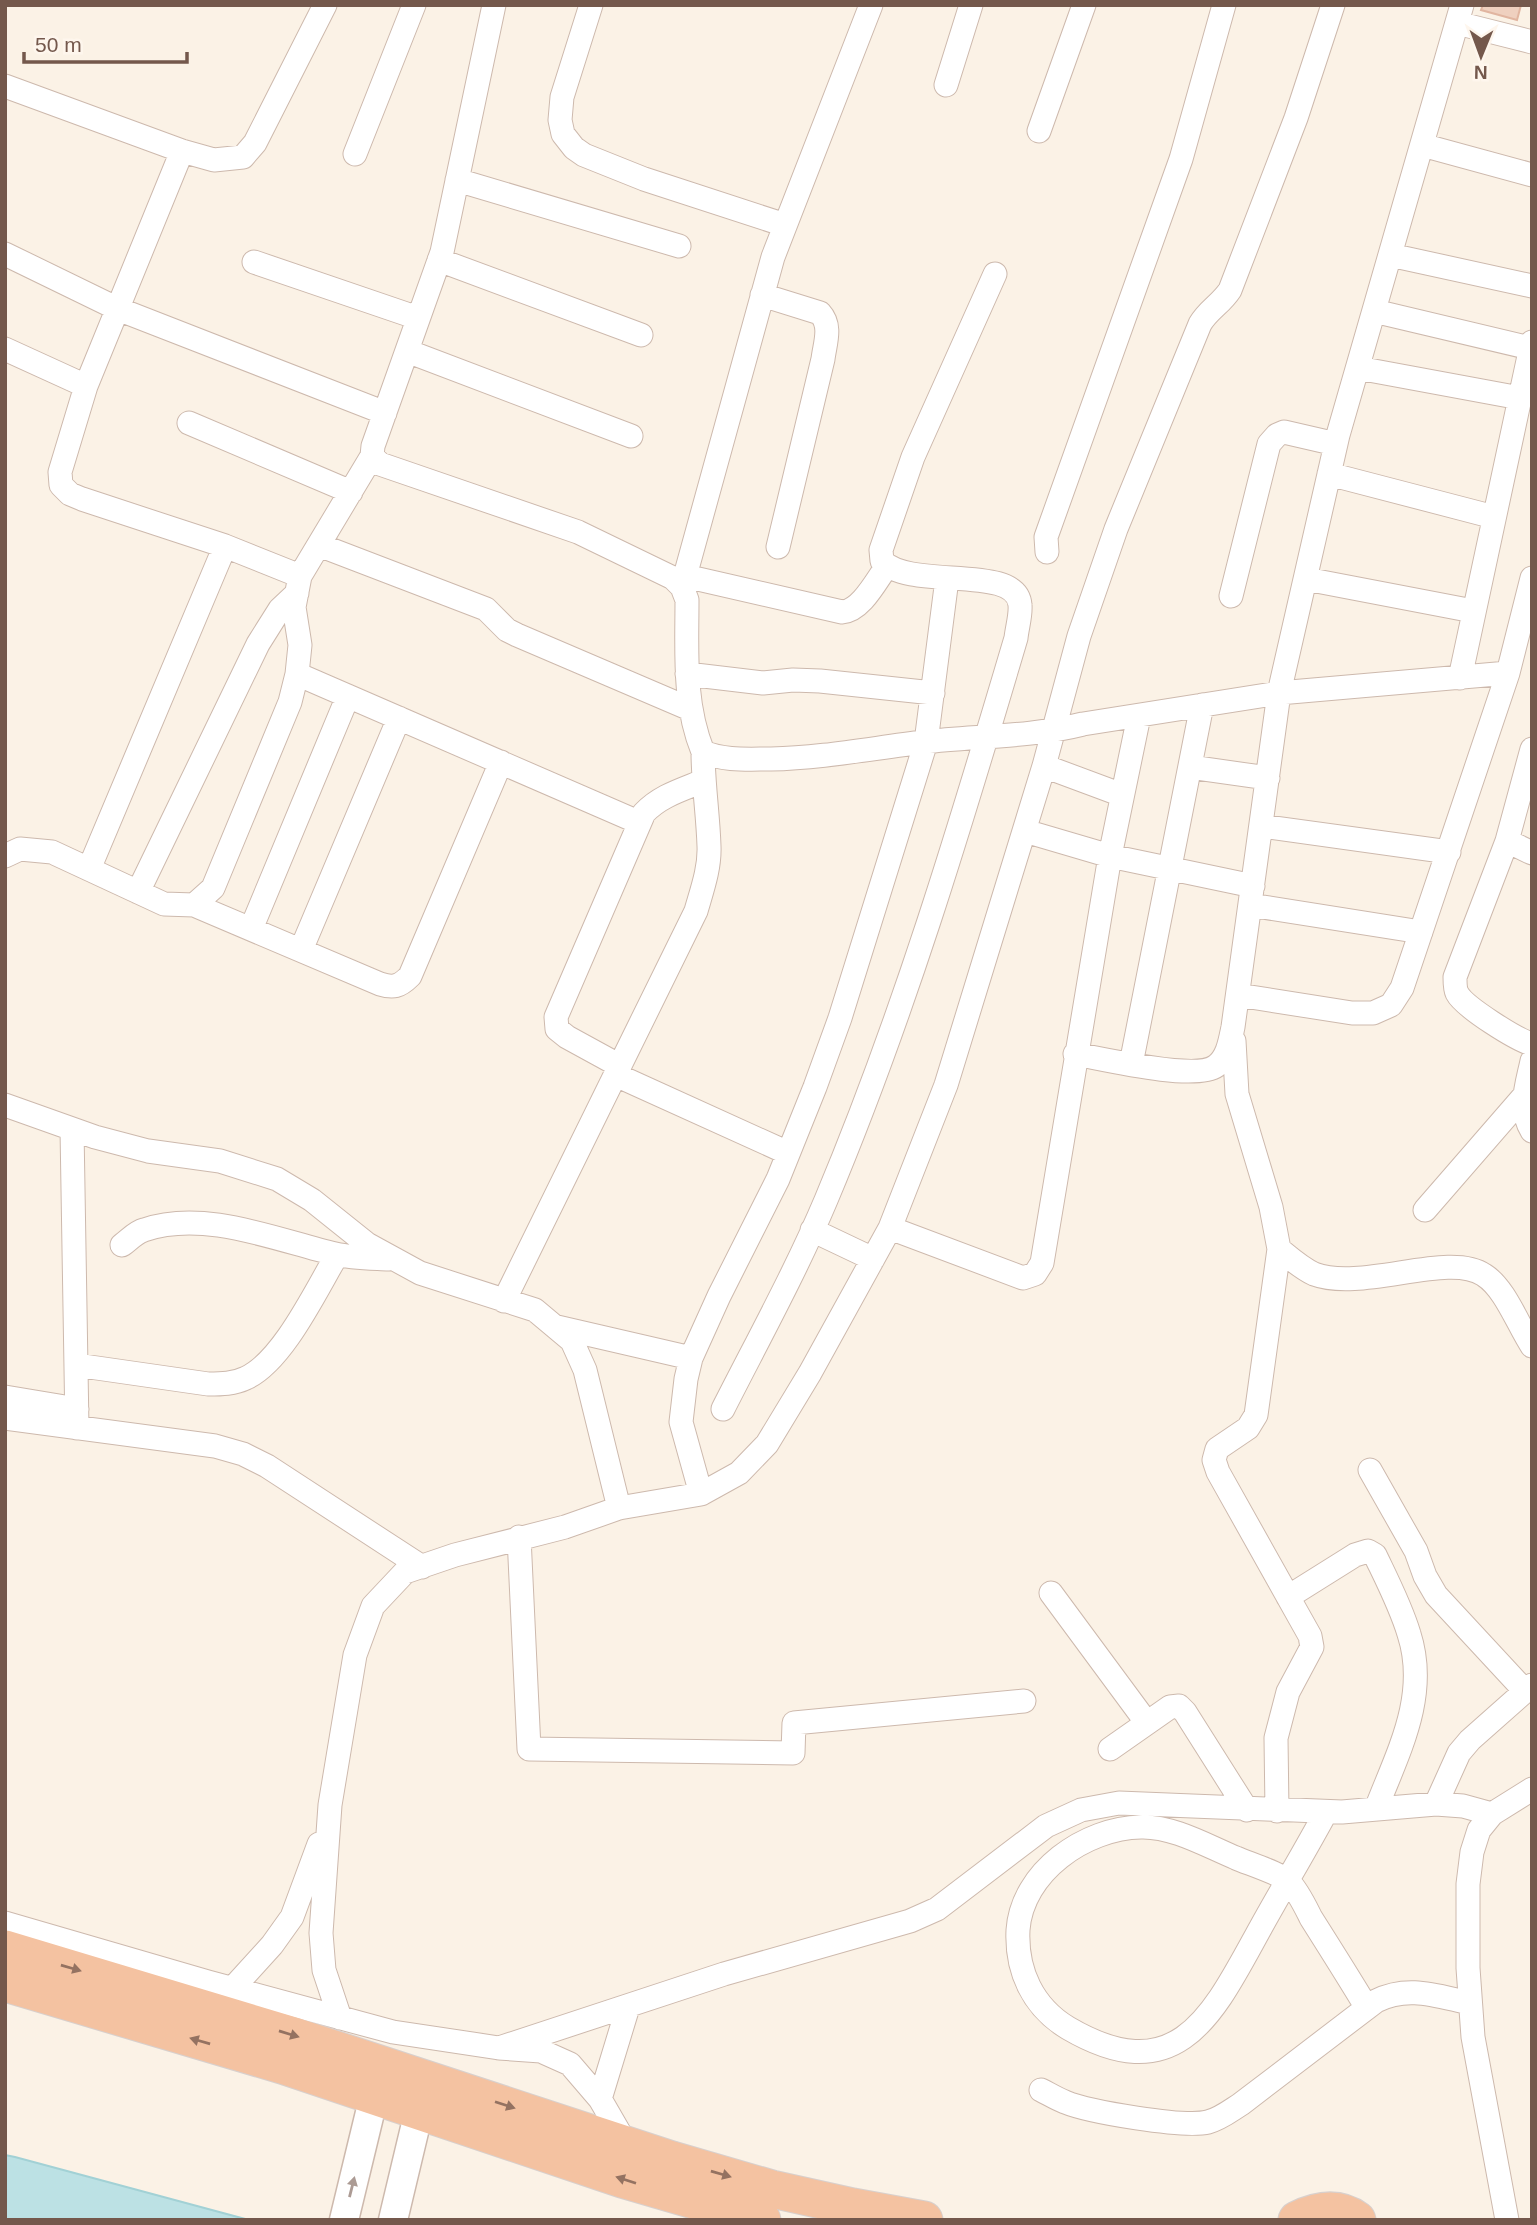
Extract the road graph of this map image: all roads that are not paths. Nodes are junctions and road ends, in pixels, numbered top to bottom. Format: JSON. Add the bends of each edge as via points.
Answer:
{"nodes":[{"id":1,"x":325,"y":5,"type":"edge"},
{"id":2,"x":414,"y":5,"type":"edge"},
{"id":3,"x":494,"y":5,"type":"edge"},
{"id":4,"x":591,"y":5,"type":"edge"},
{"id":5,"x":871,"y":5,"type":"edge"},
{"id":6,"x":971,"y":5,"type":"edge"},
{"id":7,"x":1084,"y":5,"type":"edge"},
{"id":8,"x":1224,"y":5,"type":"edge"},
{"id":9,"x":1333,"y":5,"type":"edge"},
{"id":10,"x":1459,"y":14,"type":"edge"},
{"id":11,"x":1532,"y":42,"type":"edge"},
{"id":12,"x":946,"y":85,"type":"dead end"},
{"id":13,"x":5,"y":86,"type":"edge"},
{"id":14,"x":1039,"y":131,"type":"dead end"},
{"id":15,"x":1422,"y":145,"type":"junction"},
{"id":16,"x":182,"y":150,"type":"junction"},
{"id":17,"x":355,"y":154,"type":"dead end"},
{"id":18,"x":1532,"y":175,"type":"edge"},
{"id":19,"x":457,"y":180,"type":"junction"},
{"id":20,"x":785,"y":225,"type":"junction"},
{"id":21,"x":679,"y":246,"type":"dead end"},
{"id":22,"x":5,"y":254,"type":"edge"},
{"id":23,"x":1390,"y":255,"type":"junction"},
{"id":24,"x":439,"y":260,"type":"junction"},
{"id":25,"x":254,"y":262,"type":"dead end"},
{"id":26,"x":995,"y":274,"type":"dead end"},
{"id":27,"x":1532,"y":286,"type":"edge"},
{"id":28,"x":762,"y":295,"type":"junction"},
{"id":29,"x":118,"y":309,"type":"junction"},
{"id":30,"x":1374,"y":311,"type":"junction"},
{"id":31,"x":418,"y":318,"type":"junction"},
{"id":32,"x":641,"y":335,"type":"dead end"},
{"id":33,"x":1531,"y":345,"type":"edge"},
{"id":34,"x":5,"y":349,"type":"edge"},
{"id":35,"x":407,"y":351,"type":"junction"},
{"id":36,"x":1357,"y":368,"type":"junction"},
{"id":37,"x":86,"y":386,"type":"junction"},
{"id":38,"x":1520,"y":398,"type":"junction"},
{"id":39,"x":384,"y":413,"type":"junction"},
{"id":40,"x":190,"y":423,"type":"dead end"},
{"id":41,"x":631,"y":436,"type":"dead end"},
{"id":42,"x":1336,"y":444,"type":"junction"},
{"id":43,"x":372,"y":456,"type":"junction"},
{"id":44,"x":1329,"y":474,"type":"junction"},
{"id":45,"x":351,"y":492,"type":"junction"},
{"id":46,"x":1494,"y":517,"type":"junction"},
{"id":47,"x":319,"y":545,"type":"junction"},
{"id":48,"x":225,"y":546,"type":"junction"},
{"id":49,"x":778,"y":547,"type":"dead end"},
{"id":50,"x":1047,"y":552,"type":"dead end"},
{"id":51,"x":887,"y":566,"type":"junction"},
{"id":52,"x":1532,"y":578,"type":"edge"},
{"id":53,"x":947,"y":579,"type":"junction"},
{"id":54,"x":1306,"y":579,"type":"junction"},
{"id":55,"x":684,"y":581,"type":"junction"},
{"id":56,"x":298,"y":584,"type":"junction"},
{"id":57,"x":1231,"y":596,"type":"dead end"},
{"id":58,"x":1473,"y":611,"type":"junction"},
{"id":59,"x":1508,"y":673,"type":"junction"},
{"id":60,"x":298,"y":674,"type":"junction"},
{"id":61,"x":687,"y":674,"type":"junction"},
{"id":62,"x":1460,"y":678,"type":"junction"},
{"id":63,"x":933,"y":693,"type":"junction"},
{"id":64,"x":1279,"y":693,"type":"junction"},
{"id":65,"x":348,"y":696,"type":"junction"},
{"id":66,"x":1202,"y":705,"type":"junction"},
{"id":67,"x":690,"y":709,"type":"junction"},
{"id":68,"x":1139,"y":716,"type":"junction"},
{"id":69,"x":400,"y":718,"type":"junction"},
{"id":70,"x":1054,"y":732,"type":"junction"},
{"id":71,"x":987,"y":737,"type":"junction"},
{"id":72,"x":926,"y":742,"type":"junction"},
{"id":73,"x":1532,"y":749,"type":"edge"},
{"id":74,"x":703,"y":751,"type":"junction"},
{"id":75,"x":501,"y":762,"type":"junction"},
{"id":76,"x":1044,"y":766,"type":"junction"},
{"id":77,"x":1190,"y":767,"type":"junction"},
{"id":78,"x":1268,"y":778,"type":"junction"},
{"id":79,"x":703,"y":781,"type":"junction"},
{"id":80,"x":1122,"y":795,"type":"junction"},
{"id":81,"x":638,"y":822,"type":"junction"},
{"id":82,"x":1261,"y":826,"type":"junction"},
{"id":83,"x":1025,"y":831,"type":"junction"},
{"id":84,"x":1507,"y":841,"type":"junction"},
{"id":85,"x":1448,"y":852,"type":"junction"},
{"id":86,"x":1532,"y":853,"type":"edge"},
{"id":87,"x":5,"y":856,"type":"edge"},
{"id":88,"x":1110,"y":856,"type":"junction"},
{"id":89,"x":89,"y":869,"type":"junction"},
{"id":90,"x":1170,"y":869,"type":"junction"},
{"id":91,"x":138,"y":892,"type":"junction"},
{"id":92,"x":1252,"y":895,"type":"junction"},
{"id":93,"x":194,"y":905,"type":"junction"},
{"id":94,"x":251,"y":929,"type":"junction"},
{"id":95,"x":1421,"y":932,"type":"junction"},
{"id":96,"x":301,"y":950,"type":"junction"},
{"id":97,"x":1238,"y":995,"type":"junction"},
{"id":98,"x":1233,"y":1027,"type":"junction"},
{"id":99,"x":1532,"y":1044,"type":"edge"},
{"id":100,"x":1075,"y":1054,"type":"junction"},
{"id":101,"x":1532,"y":1061,"type":"edge"},
{"id":102,"x":1131,"y":1063,"type":"junction"},
{"id":103,"x":618,"y":1070,"type":"junction"},
{"id":104,"x":1524,"y":1096,"type":"junction"},
{"id":105,"x":5,"y":1105,"type":"edge"},
{"id":106,"x":72,"y":1129,"type":"junction"},
{"id":107,"x":1532,"y":1131,"type":"edge"},
{"id":108,"x":788,"y":1153,"type":"junction"},
{"id":109,"x":1425,"y":1210,"type":"dead end"},
{"id":110,"x":890,"y":1228,"type":"junction"},
{"id":111,"x":813,"y":1230,"type":"junction"},
{"id":112,"x":122,"y":1245,"type":"dead end"},
{"id":113,"x":1279,"y":1249,"type":"junction"},
{"id":114,"x":337,"y":1255,"type":"junction"},
{"id":115,"x":395,"y":1259,"type":"junction"},
{"id":116,"x":873,"y":1259,"type":"junction"},
{"id":117,"x":504,"y":1301,"type":"junction"},
{"id":118,"x":554,"y":1326,"type":"junction"},
{"id":119,"x":1532,"y":1346,"type":"edge"},
{"id":120,"x":691,"y":1358,"type":"junction"},
{"id":121,"x":76,"y":1365,"type":"junction"},
{"id":122,"x":5,"y":1397,"type":"edge"},
{"id":123,"x":723,"y":1409,"type":"dead end"},
{"id":124,"x":5,"y":1418,"type":"edge"},
{"id":125,"x":77,"y":1418,"type":"junction"},
{"id":126,"x":1370,"y":1470,"type":"dead end"},
{"id":127,"x":701,"y":1494,"type":"junction"},
{"id":128,"x":620,"y":1508,"type":"junction"},
{"id":129,"x":520,"y":1538,"type":"junction"},
{"id":130,"x":422,"y":1567,"type":"junction"},
{"id":131,"x":1051,"y":1593,"type":"dead end"},
{"id":132,"x":1288,"y":1597,"type":"junction"},
{"id":133,"x":1528,"y":1688,"type":"edge"},
{"id":134,"x":1024,"y":1700,"type":"dead end"},
{"id":135,"x":1147,"y":1723,"type":"junction"},
{"id":136,"x":1110,"y":1749,"type":"dead end"},
{"id":137,"x":1532,"y":1789,"type":"edge"},
{"id":138,"x":1436,"y":1804,"type":"junction"},
{"id":139,"x":330,"y":1805,"type":"junction"},
{"id":140,"x":1376,"y":1809,"type":"junction"},
{"id":141,"x":1247,"y":1810,"type":"junction"},
{"id":142,"x":1278,"y":1811,"type":"junction"},
{"id":143,"x":1326,"y":1812,"type":"junction"},
{"id":144,"x":1492,"y":1814,"type":"junction"},
{"id":145,"x":1288,"y":1880,"type":"junction"},
{"id":146,"x":5,"y":1923,"type":"edge"},
{"id":147,"x":5,"y":1949,"type":"edge"},
{"id":148,"x":5,"y":1983,"type":"edge"},
{"id":149,"x":232,"y":1989,"type":"junction"},
{"id":150,"x":1470,"y":2003,"type":"junction"},
{"id":151,"x":628,"y":2007,"type":"junction"},
{"id":152,"x":1367,"y":2007,"type":"junction"},
{"id":153,"x":340,"y":2018,"type":"junction"},
{"id":154,"x":499,"y":2048,"type":"junction"},
{"id":155,"x":1041,"y":2090,"type":"dead end"},
{"id":156,"x":374,"y":2096,"type":"junction"},
{"id":157,"x":600,"y":2098,"type":"junction"},
{"id":158,"x":419,"y":2111,"type":"junction"},
{"id":159,"x":626,"y":2144,"type":"junction"},
{"id":160,"x":344,"y":2220,"type":"edge"},
{"id":161,"x":393,"y":2220,"type":"edge"},
{"id":162,"x":762,"y":2220,"type":"edge"},
{"id":163,"x":925,"y":2220,"type":"edge"},
{"id":164,"x":1297,"y":2220,"type":"edge"},
{"id":165,"x":1357,"y":2220,"type":"edge"},
{"id":166,"x":1507,"y":2220,"type":"edge"}],
"edges":[{"from":1,"to":16,"type":"street","via":[[255,143],[243,157],[214,160]]},
{"from":2,"to":17,"type":"street"},
{"from":3,"to":19,"type":"street"},
{"from":4,"to":20,"type":"street","via":[[562,97],[563,134],[574,148],[644,179]]},
{"from":5,"to":20,"type":"street"},
{"from":6,"to":12,"type":"street"},
{"from":7,"to":14,"type":"street"},
{"from":8,"to":50,"type":"street","via":[[1181,159],[1046,537]]},
{"from":9,"to":70,"type":"street","via":[[1296,118],[1230,290],[1200,324],[1116,529],[1079,636]]},
{"from":10,"to":11,"type":"street"},
{"from":10,"to":15,"type":"street"},
{"from":13,"to":16,"type":"street"},
{"from":15,"to":18,"type":"street"},
{"from":15,"to":23,"type":"street"},
{"from":16,"to":29,"type":"street"},
{"from":19,"to":21,"type":"street"},
{"from":19,"to":24,"type":"street"},
{"from":20,"to":28,"type":"street"},
{"from":22,"to":29,"type":"street"},
{"from":23,"to":27,"type":"street"},
{"from":23,"to":30,"type":"street"},
{"from":24,"to":31,"type":"street"},
{"from":24,"to":32,"type":"street"},
{"from":25,"to":31,"type":"street"},
{"from":26,"to":51,"type":"street","via":[[913,457],[881,550]]},
{"from":28,"to":49,"type":"street","via":[[820,313],[827,330]]},
{"from":28,"to":55,"type":"street"},
{"from":29,"to":37,"type":"street"},
{"from":29,"to":39,"type":"street"},
{"from":30,"to":33,"type":"street"},
{"from":30,"to":36,"type":"street"},
{"from":31,"to":35,"type":"street"},
{"from":33,"to":38,"type":"street"},
{"from":34,"to":37,"type":"street"},
{"from":35,"to":39,"type":"street"},
{"from":35,"to":41,"type":"street"},
{"from":36,"to":38,"type":"street"},
{"from":36,"to":42,"type":"street"},
{"from":37,"to":48,"type":"street","via":[[60,472],[61,485],[82,499]]},
{"from":38,"to":46,"type":"street"},
{"from":39,"to":43,"type":"street"},
{"from":40,"to":45,"type":"street"},
{"from":42,"to":44,"type":"street"},
{"from":42,"to":57,"type":"street","via":[[1284,432],[1269,444]]},
{"from":43,"to":45,"type":"street"},
{"from":43,"to":55,"type":"street","via":[[380,464],[578,532]]},
{"from":44,"to":46,"type":"street"},
{"from":44,"to":54,"type":"street"},
{"from":45,"to":47,"type":"street"},
{"from":46,"to":58,"type":"street"},
{"from":47,"to":56,"type":"street"},
{"from":47,"to":67,"type":"street","via":[[486,609],[517,635]]},
{"from":48,"to":56,"type":"street"},
{"from":48,"to":89,"type":"street"},
{"from":51,"to":53,"type":"street"},
{"from":51,"to":55,"type":"street","via":[[849,612]]},
{"from":52,"to":59,"type":"street"},
{"from":53,"to":63,"type":"street"},
{"from":53,"to":71,"type":"street","via":[[1007,585],[1020,605],[1016,638]]},
{"from":54,"to":58,"type":"street"},
{"from":54,"to":64,"type":"street"},
{"from":55,"to":61,"type":"street"},
{"from":56,"to":60,"type":"street","via":[[294,607],[300,645]]},
{"from":56,"to":91,"type":"street","via":[[258,644]]},
{"from":58,"to":62,"type":"street"},
{"from":59,"to":62,"type":"street"},
{"from":59,"to":85,"type":"street"},
{"from":60,"to":65,"type":"street"},
{"from":60,"to":93,"type":"street","via":[[213,888]]},
{"from":61,"to":63,"type":"street"},
{"from":61,"to":67,"type":"street"},
{"from":62,"to":64,"type":"street"},
{"from":63,"to":72,"type":"street"},
{"from":64,"to":66,"type":"street"},
{"from":64,"to":78,"type":"street"},
{"from":65,"to":69,"type":"street"},
{"from":65,"to":94,"type":"street"},
{"from":66,"to":68,"type":"street"},
{"from":66,"to":77,"type":"street"},
{"from":67,"to":74,"type":"street"},
{"from":68,"to":70,"type":"street"},
{"from":68,"to":80,"type":"street"},
{"from":69,"to":75,"type":"street"},
{"from":69,"to":96,"type":"street"},
{"from":70,"to":71,"type":"street"},
{"from":70,"to":76,"type":"street"},
{"from":71,"to":72,"type":"street"},
{"from":71,"to":111,"type":"street","via":[[922,945]]},
{"from":72,"to":74,"type":"street","via":[[805,758],[732,760]]},
{"from":72,"to":108,"type":"street","via":[[840,1018]]},
{"from":73,"to":84,"type":"street"},
{"from":74,"to":79,"type":"street"},
{"from":75,"to":81,"type":"street"},
{"from":75,"to":96,"type":"street","via":[[410,976],[402,984],[393,988],[380,984]]},
{"from":76,"to":80,"type":"street"},
{"from":76,"to":83,"type":"street"},
{"from":77,"to":78,"type":"street"},
{"from":77,"to":90,"type":"street"},
{"from":78,"to":82,"type":"street"},
{"from":79,"to":81,"type":"street","via":[[653,803]]},
{"from":79,"to":103,"type":"street","via":[[709,848],[705,883],[696,911]]},
{"from":80,"to":88,"type":"street"},
{"from":81,"to":103,"type":"street","via":[[556,1017],[557,1029]]},
{"from":82,"to":85,"type":"street"},
{"from":82,"to":92,"type":"street"},
{"from":83,"to":88,"type":"street"},
{"from":83,"to":110,"type":"street","via":[[946,1085]]},
{"from":84,"to":86,"type":"street"},
{"from":84,"to":99,"type":"street","via":[[1459,962],[1456,992],[1520,1041]]},
{"from":85,"to":95,"type":"street"},
{"from":87,"to":89,"type":"street","via":[[20,849],[52,852]]},
{"from":88,"to":90,"type":"street"},
{"from":88,"to":100,"type":"street"},
{"from":89,"to":91,"type":"street"},
{"from":90,"to":92,"type":"street"},
{"from":90,"to":102,"type":"street"},
{"from":91,"to":93,"type":"street","via":[[164,904]]},
{"from":92,"to":95,"type":"street"},
{"from":92,"to":97,"type":"street"},
{"from":93,"to":94,"type":"street"},
{"from":94,"to":96,"type":"street"},
{"from":95,"to":97,"type":"street","via":[[1402,988],[1391,1005],[1373,1013]]},
{"from":97,"to":98,"type":"street"},
{"from":98,"to":102,"type":"street","via":[[1228,1051],[1217,1066],[1202,1072]]},
{"from":98,"to":113,"type":"street","via":[[1237,1094]]},
{"from":100,"to":102,"type":"street"},
{"from":100,"to":110,"type":"street","via":[[1042,1263],[1035,1274],[1023,1278],[1009,1274]]},
{"from":101,"to":104,"type":"street"},
{"from":103,"to":108,"type":"street"},
{"from":103,"to":117,"type":"street"},
{"from":104,"to":107,"type":"street"},
{"from":104,"to":109,"type":"street"},
{"from":105,"to":106,"type":"street"},
{"from":106,"to":115,"type":"street","via":[[148,1151],[220,1161],[277,1179]]},
{"from":106,"to":121,"type":"street"},
{"from":108,"to":120,"type":"street"},
{"from":110,"to":116,"type":"street"},
{"from":111,"to":116,"type":"street"},
{"from":111,"to":123,"type":"street"},
{"from":112,"to":114,"type":"street","via":[[141,1230],[162,1225],[219,1225]]},
{"from":113,"to":119,"type":"street","via":[[1314,1274],[1334,1278],[1451,1267],[1483,1274],[1496,1285]]},
{"from":113,"to":132,"type":"street","via":[[1256,1415],[1248,1427],[1217,1448],[1214,1460]]},
{"from":114,"to":115,"type":"street"},
{"from":114,"to":121,"type":"street","via":[[277,1353],[245,1379],[208,1384]]},
{"from":115,"to":117,"type":"street","via":[[420,1273]]},
{"from":116,"to":127,"type":"street","via":[[767,1444],[739,1473]]},
{"from":117,"to":118,"type":"street","via":[[535,1310]]},
{"from":118,"to":120,"type":"street"},
{"from":118,"to":128,"type":"street","via":[[572,1342],[585,1370]]},
{"from":120,"to":127,"type":"street","via":[[681,1422]]},
{"from":121,"to":125,"type":"street"},
{"from":122,"to":125,"type":"street"},
{"from":124,"to":125,"type":"street"},
{"from":125,"to":130,"type":"street","via":[[243,1454]]},
{"from":126,"to":133,"type":"street","via":[[1436,1595]]},
{"from":127,"to":128,"type":"street"},
{"from":128,"to":129,"type":"street"},
{"from":129,"to":130,"type":"street"},
{"from":129,"to":134,"type":"street","via":[[529,1749],[793,1753],[794,1723]]},
{"from":130,"to":139,"type":"street","via":[[405,1572],[373,1606],[355,1655]]},
{"from":131,"to":135,"type":"street"},
{"from":132,"to":140,"type":"street","via":[[1368,1551],[1375,1555],[1409,1632],[1416,1658],[1415,1704]]},
{"from":132,"to":142,"type":"street","via":[[1312,1647],[1280,1715],[1275,1762]]},
{"from":133,"to":138,"type":"street","via":[[1459,1753]]},
{"from":135,"to":136,"type":"street"},
{"from":135,"to":141,"type":"street","via":[[1179,1706]]},
{"from":137,"to":144,"type":"street"},
{"from":138,"to":140,"type":"street"},
{"from":138,"to":144,"type":"street"},
{"from":139,"to":149,"type":"street","via":[[292,1917]]},
{"from":139,"to":153,"type":"street","via":[[321,1933],[324,1970]]},
{"from":140,"to":143,"type":"street"},
{"from":141,"to":142,"type":"street"},
{"from":141,"to":151,"type":"street","via":[[1119,1803],[1081,1810],[1046,1826],[937,1909],[910,1921],[724,1974]]},
{"from":142,"to":143,"type":"street"},
{"from":143,"to":145,"type":"street"},
{"from":144,"to":150,"type":"street","via":[[1479,1830],[1470,1873]]},
{"from":145,"to":145,"type":"street","via":[[1212,2012],[1196,2030],[1171,2046],[1142,2052],[1114,2049],[1082,2036],[1037,2003],[1024,1979],[1018,1930],[1024,1902],[1035,1882],[1055,1861],[1109,1831],[1143,1826],[1174,1833]]},
{"from":145,"to":152,"type":"street"},
{"from":146,"to":149,"type":"street"},
{"from":147,"to":159,"type":"highway","one_way":true,"via":[[297,2036]]},
{"from":156,"to":148,"type":"highway","one_way":true},
{"from":149,"to":153,"type":"street"},
{"from":150,"to":152,"type":"street","via":[[1400,1992]]},
{"from":150,"to":166,"type":"street"},
{"from":151,"to":154,"type":"street"},
{"from":151,"to":157,"type":"street"},
{"from":152,"to":155,"type":"street","via":[[1241,2104],[1207,2123],[1089,2110]]},
{"from":153,"to":154,"type":"street","via":[[394,2032]]},
{"from":154,"to":157,"type":"street","via":[[541,2051],[570,2064]]},
{"from":156,"to":158,"type":"highway"},
{"from":160,"to":156,"type":"street","one_way":true},
{"from":157,"to":159,"type":"street"},
{"from":158,"to":161,"type":"street"},
{"from":162,"to":158,"type":"highway","one_way":true},
{"from":159,"to":163,"type":"highway","one_way":true,"via":[[772,2189]]},
{"from":164,"to":165,"type":"highway","via":[[1311,2212],[1331,2210]]}]}
